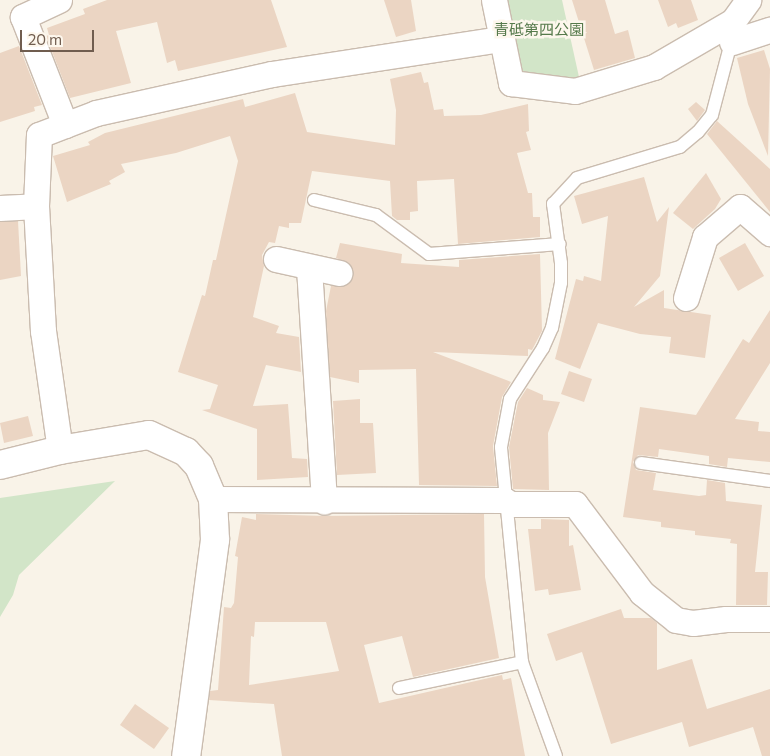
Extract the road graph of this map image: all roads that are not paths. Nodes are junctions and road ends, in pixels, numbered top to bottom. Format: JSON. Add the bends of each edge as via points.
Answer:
{"nodes":[{"id":1,"x":59,"y":0,"type":"edge"},
{"id":2,"x":494,"y":0,"type":"edge"},
{"id":3,"x":748,"y":0,"type":"edge"},
{"id":4,"x":770,"y":30,"type":"edge"},
{"id":5,"x":732,"y":32,"type":"junction"},
{"id":6,"x":500,"y":39,"type":"junction"},
{"id":7,"x":65,"y":124,"type":"junction"},
{"id":8,"x":314,"y":200,"type":"dead end"},
{"id":9,"x":36,"y":206,"type":"junction"},
{"id":10,"x":0,"y":208,"type":"edge"},
{"id":11,"x":770,"y":233,"type":"edge"},
{"id":12,"x":560,"y":244,"type":"junction"},
{"id":13,"x":276,"y":258,"type":"dead end"},
{"id":14,"x":309,"y":268,"type":"junction"},
{"id":15,"x":339,"y":273,"type":"dead end"},
{"id":16,"x":686,"y":298,"type":"dead end"},
{"id":17,"x":60,"y":450,"type":"junction"},
{"id":18,"x":640,"y":463,"type":"dead end"},
{"id":19,"x":0,"y":465,"type":"edge"},
{"id":20,"x":770,"y":481,"type":"edge"},
{"id":21,"x":213,"y":499,"type":"junction"},
{"id":22,"x":504,"y":500,"type":"junction"},
{"id":23,"x":324,"y":502,"type":"junction"},
{"id":24,"x":770,"y":619,"type":"edge"},
{"id":25,"x":522,"y":662,"type":"junction"},
{"id":26,"x":399,"y":688,"type":"dead end"},
{"id":27,"x":186,"y":756,"type":"edge"},
{"id":28,"x":556,"y":756,"type":"edge"}],
"edges":[{"from":1,"to":7,"type":"street","via":[[23,17]]},
{"from":2,"to":6,"type":"street"},
{"from":3,"to":5,"type":"street"},
{"from":4,"to":5,"type":"street"},
{"from":5,"to":6,"type":"street","via":[[654,67],[575,91],[511,83]]},
{"from":5,"to":12,"type":"lane","via":[[712,116],[680,147],[577,178],[562,190],[553,204]]},
{"from":6,"to":7,"type":"street","via":[[272,74],[96,113]]},
{"from":7,"to":9,"type":"street","via":[[39,135]]},
{"from":8,"to":12,"type":"lane","via":[[376,215],[429,254]]},
{"from":9,"to":10,"type":"street"},
{"from":9,"to":17,"type":"street","via":[[43,331]]},
{"from":11,"to":16,"type":"street","via":[[740,207],[705,237]]},
{"from":12,"to":22,"type":"lane","via":[[561,284],[552,328],[543,348],[517,385],[505,414],[501,447]]},
{"from":13,"to":14,"type":"street"},
{"from":14,"to":15,"type":"street"},
{"from":14,"to":23,"type":"street"},
{"from":17,"to":19,"type":"street"},
{"from":17,"to":21,"type":"street","via":[[150,435],[186,452],[199,466]]},
{"from":18,"to":20,"type":"lane"},
{"from":21,"to":23,"type":"street"},
{"from":21,"to":27,"type":"street","via":[[215,540]]},
{"from":22,"to":23,"type":"street"},
{"from":22,"to":24,"type":"street","via":[[511,504],[575,504],[642,593],[676,620],[693,623]]},
{"from":22,"to":25,"type":"lane"},
{"from":25,"to":26,"type":"lane"},
{"from":25,"to":28,"type":"lane"}]}
